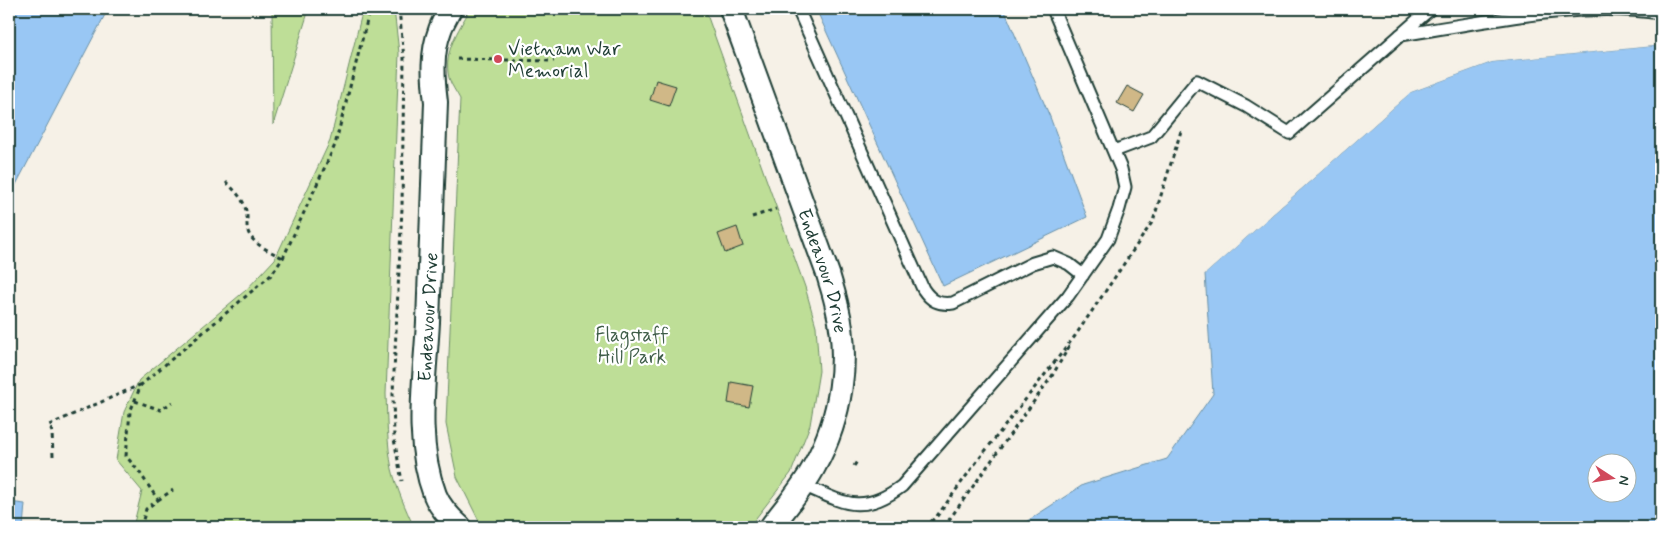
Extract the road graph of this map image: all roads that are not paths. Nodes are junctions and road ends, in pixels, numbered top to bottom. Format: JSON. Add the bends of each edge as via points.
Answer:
{"nodes":[{"id":1,"x":450,"y":9,"type":"edge"},
{"id":2,"x":731,"y":9,"type":"edge"},
{"id":3,"x":798,"y":9,"type":"edge"},
{"id":4,"x":1053,"y":9,"type":"edge"},
{"id":5,"x":1430,"y":9,"type":"edge"},
{"id":6,"x":1661,"y":13,"type":"edge"},
{"id":7,"x":1400,"y":35,"type":"junction"},
{"id":8,"x":1114,"y":151,"type":"junction"},
{"id":9,"x":1083,"y":275,"type":"junction"},
{"id":10,"x":803,"y":485,"type":"junction"},
{"id":11,"x":460,"y":527,"type":"edge"},
{"id":12,"x":771,"y":527,"type":"edge"}],
"edges":[{"from":1,"to":11,"type":"street","name":"Endeavour Drive","via":[[440,30],[433,58],[436,102],[422,425],[435,496],[444,512]]},
{"from":2,"to":10,"type":"street","name":"Endeavour Drive","via":[[828,274],[839,316],[842,370],[838,401],[827,443]]},
{"from":3,"to":9,"type":"lane","via":[[928,295],[936,302],[953,303],[1033,263],[1053,257]]},
{"from":4,"to":8,"type":"lane"},
{"from":5,"to":7,"type":"lane"},
{"from":6,"to":7,"type":"lane","via":[[1636,10],[1558,11]]},
{"from":7,"to":8,"type":"lane","via":[[1289,133],[1197,81],[1151,137]]},
{"from":8,"to":9,"type":"lane","via":[[1125,187],[1120,209],[1108,240]]},
{"from":9,"to":10,"type":"lane","via":[[902,486],[890,495],[859,505],[843,502]]},
{"from":10,"to":12,"type":"street","name":"Endeavour Drive"}]}
